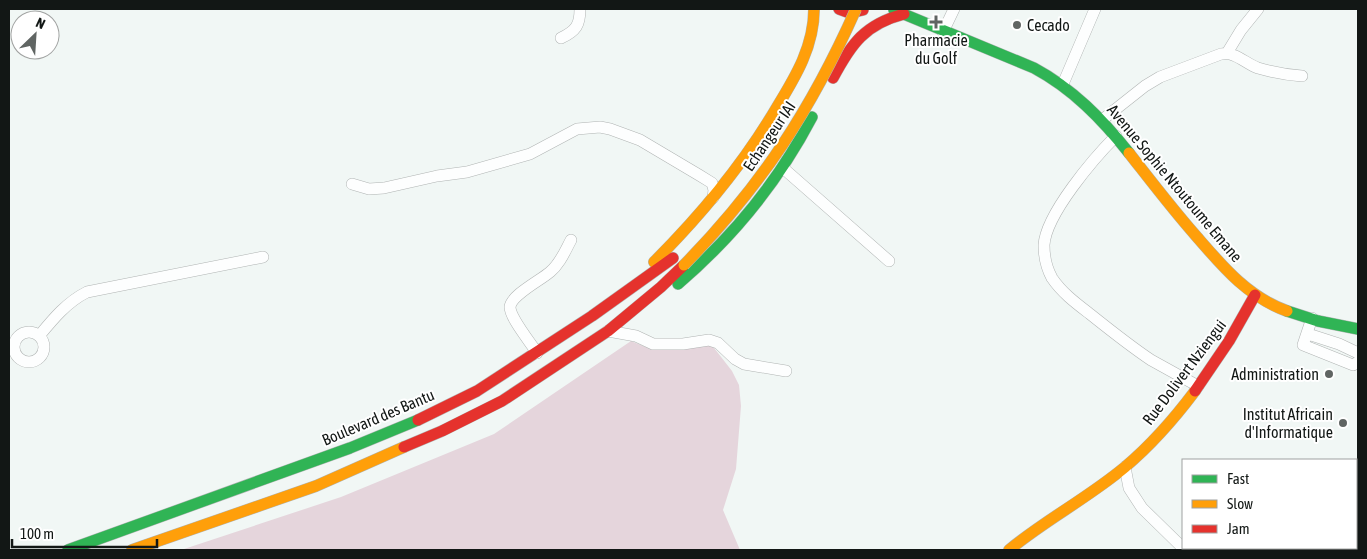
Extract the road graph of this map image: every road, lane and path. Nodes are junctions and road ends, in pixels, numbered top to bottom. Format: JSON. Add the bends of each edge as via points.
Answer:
{"nodes":[{"id":1,"x":580,"y":9,"type":"edge"},
{"id":2,"x":814,"y":9,"type":"edge"},
{"id":3,"x":839,"y":9,"type":"edge"},
{"id":4,"x":845,"y":9,"type":"edge"},
{"id":5,"x":861,"y":9,"type":"edge"},
{"id":6,"x":890,"y":9,"type":"edge"},
{"id":7,"x":954,"y":9,"type":"edge"},
{"id":8,"x":1095,"y":9,"type":"edge"},
{"id":9,"x":1258,"y":9,"type":"edge"},
{"id":10,"x":904,"y":12,"type":"edge"},
{"id":11,"x":825,"y":16,"type":"dead end"},
{"id":12,"x":943,"y":32,"type":"junction"},
{"id":13,"x":561,"y":38,"type":"dead end"},
{"id":14,"x":810,"y":46,"type":"junction"},
{"id":15,"x":1227,"y":52,"type":"junction"},
{"id":16,"x":842,"y":60,"type":"junction"},
{"id":17,"x":1302,"y":76,"type":"dead end"},
{"id":18,"x":1063,"y":84,"type":"junction"},
{"id":19,"x":1102,"y":120,"type":"junction"},
{"id":20,"x":1116,"y":136,"type":"junction"},
{"id":21,"x":783,"y":168,"type":"junction"},
{"id":22,"x":352,"y":184,"type":"dead end"},
{"id":23,"x":736,"y":188,"type":"dead end"},
{"id":24,"x":714,"y":198,"type":"junction"},
{"id":25,"x":701,"y":229,"type":"dead end"},
{"id":26,"x":571,"y":240,"type":"dead end"},
{"id":27,"x":263,"y":257,"type":"dead end"},
{"id":28,"x":889,"y":261,"type":"dead end"},
{"id":29,"x":1255,"y":295,"type":"junction"},
{"id":30,"x":592,"y":316,"type":"junction"},
{"id":31,"x":1312,"y":318,"type":"junction"},
{"id":32,"x":1358,"y":329,"type":"edge"},
{"id":33,"x":608,"y":331,"type":"junction"},
{"id":34,"x":1308,"y":334,"type":"junction"},
{"id":35,"x":39,"y":336,"type":"dead end"},
{"id":36,"x":537,"y":353,"type":"junction"},
{"id":37,"x":1358,"y":353,"type":"edge"},
{"id":38,"x":1358,"y":362,"type":"edge"},
{"id":39,"x":786,"y":370,"type":"dead end"},
{"id":40,"x":1198,"y":386,"type":"junction"},
{"id":41,"x":1125,"y":467,"type":"junction"},
{"id":42,"x":1182,"y":547,"type":"edge"},
{"id":43,"x":68,"y":550,"type":"edge"},
{"id":44,"x":132,"y":550,"type":"edge"},
{"id":45,"x":1009,"y":550,"type":"edge"}],
"edges":[{"from":1,"to":13,"type":"street","via":[[579,24]]},
{"from":2,"to":14,"type":"main road"},
{"from":3,"to":5,"type":"main road","via":[[850,13]]},
{"from":4,"to":23,"type":"main road","name":"Echangeur IAI","via":[[824,55],[790,115]]},
{"from":5,"to":16,"type":"main road"},
{"from":5,"to":33,"type":"main road","name":"Echangeur IAI","bridge":true,"via":[[775,160],[730,217],[684,265]]},
{"from":6,"to":10,"type":"main road"},
{"from":7,"to":12,"type":"street"},
{"from":8,"to":18,"type":"street"},
{"from":9,"to":15,"type":"street"},
{"from":10,"to":12,"type":"main road","name":"Avenue Sophie Ntoutoume Emane"},
{"from":10,"to":16,"type":"main road","via":[[868,28]]},
{"from":11,"to":14,"type":"main road"},
{"from":12,"to":18,"type":"main road","name":"Avenue Sophie Ntoutoume Emane","via":[[1034,68]]},
{"from":14,"to":24,"type":"main road","via":[[755,145]]},
{"from":15,"to":17,"type":"street","via":[[1258,68]]},
{"from":15,"to":19,"type":"street","via":[[1160,77]]},
{"from":16,"to":21,"type":"main road"},
{"from":18,"to":19,"type":"main road","name":"Avenue Sophie Ntoutoume Emane"},
{"from":19,"to":20,"type":"main road","name":"Avenue Sophie Ntoutoume Emane"},
{"from":20,"to":29,"type":"main road","name":"Avenue Sophie Ntoutoume Emane","via":[[1192,232]]},
{"from":20,"to":40,"type":"street","via":[[1092,161],[1051,223],[1044,245],[1046,266],[1062,292],[1150,359]]},
{"from":21,"to":28,"type":"street"},
{"from":21,"to":33,"type":"main road","via":[[738,226],[692,272],[650,308]]},
{"from":22,"to":24,"type":"street","via":[[369,189],[384,188],[467,172],[530,154],[576,129],[600,127],[640,140],[712,183]]},
{"from":24,"to":30,"type":"main road","via":[[675,242]]},
{"from":25,"to":30,"type":"main road","name":"Boulevard des Bantu","via":[[673,258]]},
{"from":26,"to":36,"type":"street","via":[[552,272],[514,298],[510,306]]},
{"from":27,"to":35,"type":"street","via":[[87,292],[55,316]]},
{"from":29,"to":31,"type":"main road","name":"Avenue Sophie Ntoutoume Emane"},
{"from":29,"to":40,"type":"main road","name":"Rue Dolivert Nziengui","via":[[1233,335]]},
{"from":30,"to":36,"type":"main road","name":"Boulevard des Bantu"},
{"from":31,"to":32,"type":"main road","name":"Avenue Sophie Ntoutoume Emane"},
{"from":31,"to":34,"type":"street"},
{"from":33,"to":39,"type":"street","via":[[636,336],[653,344],[709,340],[718,343],[744,364]]},
{"from":33,"to":44,"type":"main road","via":[[502,401],[442,431],[316,486]]},
{"from":34,"to":37,"type":"street"},
{"from":34,"to":38,"type":"street","via":[[1303,345],[1353,365]]},
{"from":36,"to":43,"type":"main road","name":"Boulevard des Bantu","via":[[477,391],[409,424]]},
{"from":40,"to":41,"type":"main road","name":"Rue Dolivert Nziengui","via":[[1164,430]]},
{"from":41,"to":42,"type":"street","via":[[1129,488],[1142,508]]},
{"from":41,"to":45,"type":"main road","name":"Rue Dolivert Nziengui"}]}
